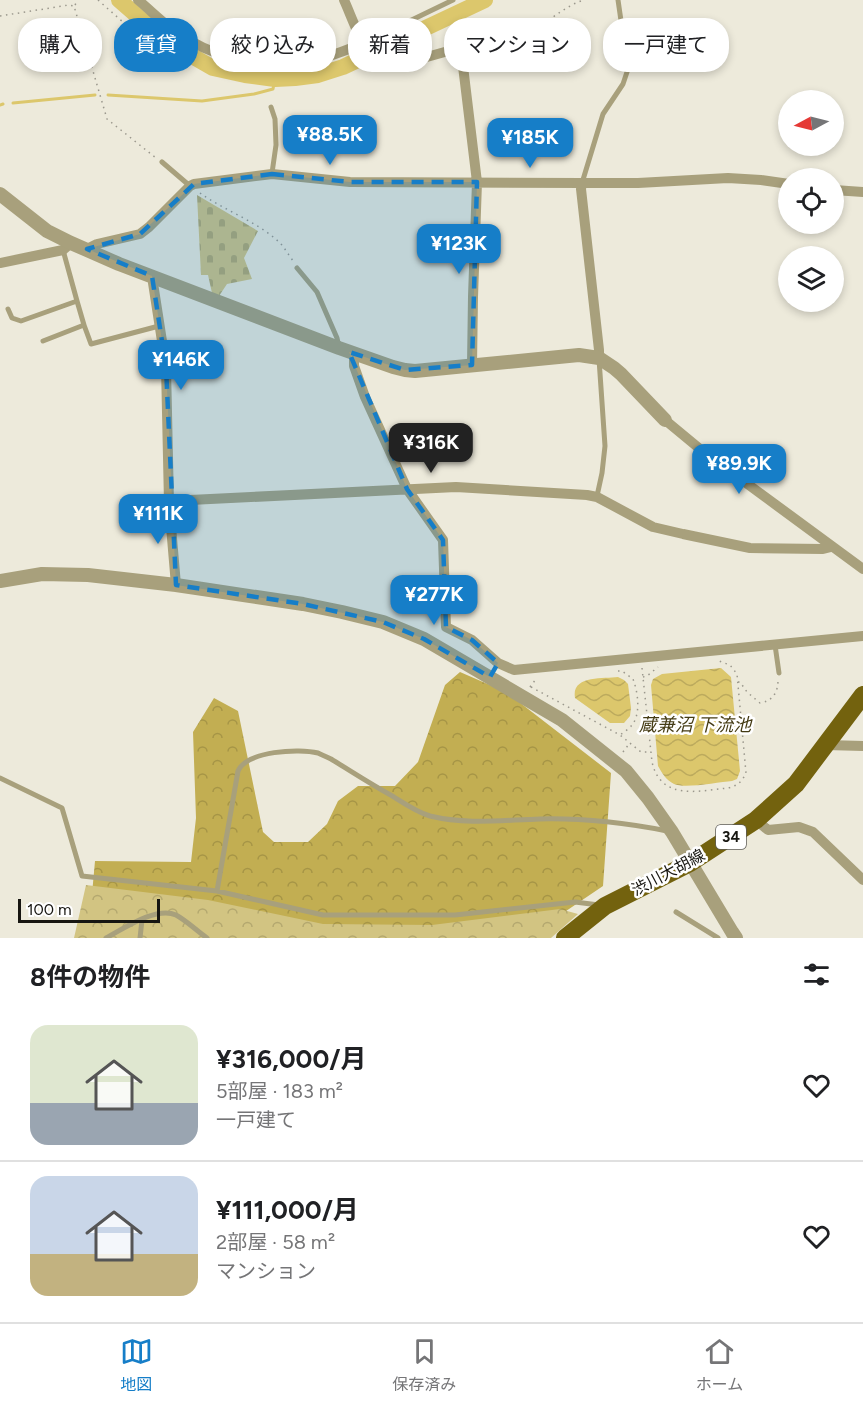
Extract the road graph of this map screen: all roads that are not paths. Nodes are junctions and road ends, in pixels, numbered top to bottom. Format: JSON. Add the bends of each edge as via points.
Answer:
{"nodes":[{"id":1,"x":138,"y":0,"type":"edge"},
{"id":2,"x":344,"y":0,"type":"edge"},
{"id":3,"x":453,"y":0,"type":"edge"},
{"id":4,"x":618,"y":0,"type":"edge"},
{"id":5,"x":353,"y":18,"type":"edge"},
{"id":6,"x":419,"y":18,"type":"edge"},
{"id":7,"x":348,"y":52,"type":"edge"},
{"id":8,"x":432,"y":56,"type":"edge"},
{"id":9,"x":271,"y":107,"type":"dead end"},
{"id":10,"x":162,"y":162,"type":"road end"},
{"id":11,"x":272,"y":174,"type":"junction"},
{"id":12,"x":477,"y":182,"type":"junction"},
{"id":13,"x":778,"y":182,"type":"edge"},
{"id":14,"x":582,"y":183,"type":"junction"},
{"id":15,"x":190,"y":186,"type":"junction"},
{"id":16,"x":844,"y":191,"type":"edge"},
{"id":17,"x":863,"y":192,"type":"edge"},
{"id":18,"x":0,"y":194,"type":"edge"},
{"id":19,"x":67,"y":246,"type":"junction"},
{"id":20,"x":87,"y":249,"type":"junction"},
{"id":21,"x":0,"y":263,"type":"edge"},
{"id":22,"x":297,"y":268,"type":"road end"},
{"id":23,"x":155,"y":277,"type":"junction"},
{"id":24,"x":77,"y":301,"type":"junction"},
{"id":25,"x":8,"y":309,"type":"dead end"},
{"id":26,"x":84,"y":325,"type":"junction"},
{"id":27,"x":160,"y":326,"type":"junction"},
{"id":28,"x":43,"y":341,"type":"dead end"},
{"id":29,"x":339,"y":348,"type":"junction"},
{"id":30,"x":354,"y":354,"type":"junction"},
{"id":31,"x":599,"y":358,"type":"junction"},
{"id":32,"x":472,"y":365,"type":"junction"},
{"id":33,"x":665,"y":420,"type":"joint"},
{"id":34,"x":407,"y":489,"type":"junction"},
{"id":35,"x":597,"y":497,"type":"junction"},
{"id":36,"x":169,"y":503,"type":"junction"},
{"id":37,"x":831,"y":547,"type":"junction"},
{"id":38,"x":863,"y":570,"type":"edge"},
{"id":39,"x":0,"y":581,"type":"edge"},
{"id":40,"x":176,"y":585,"type":"junction"},
{"id":41,"x":863,"y":636,"type":"edge"},
{"id":42,"x":776,"y":645,"type":"junction"},
{"id":43,"x":498,"y":663,"type":"junction"},
{"id":44,"x":778,"y":673,"type":"road end"},
{"id":45,"x":490,"y":677,"type":"junction"},
{"id":46,"x":863,"y":695,"type":"edge"},
{"id":47,"x":826,"y":745,"type":"junction"},
{"id":48,"x":863,"y":746,"type":"edge"},
{"id":49,"x":0,"y":778,"type":"edge"},
{"id":50,"x":756,"y":820,"type":"junction"},
{"id":51,"x":672,"y":832,"type":"junction"},
{"id":52,"x":690,"y":863,"type":"junction"},
{"id":53,"x":863,"y":880,"type":"edge"},
{"id":54,"x":217,"y":891,"type":"junction"},
{"id":55,"x":605,"y":906,"type":"junction"},
{"id":56,"x":675,"y":912,"type":"dead end"},
{"id":57,"x":142,"y":920,"type":"junction"},
{"id":58,"x":116,"y":936,"type":"edge"},
{"id":59,"x":731,"y":936,"type":"edge"},
{"id":60,"x":106,"y":938,"type":"edge"},
{"id":61,"x":140,"y":938,"type":"edge"},
{"id":62,"x":207,"y":938,"type":"edge"},
{"id":63,"x":565,"y":938,"type":"edge"},
{"id":64,"x":718,"y":938,"type":"edge"}],
"edges":[{"from":1,"to":7,"type":"street","via":[[196,44],[249,62],[301,64]]},
{"from":2,"to":5,"type":"street"},
{"from":3,"to":6,"type":"lane"},
{"from":4,"to":14,"type":"lane","via":[[628,69],[603,114]]},
{"from":8,"to":12,"type":"street","via":[[459,48]]},
{"from":9,"to":11,"type":"lane","via":[[276,145]]},
{"from":10,"to":15,"type":"lane"},
{"from":11,"to":12,"type":"street","via":[[350,182]]},
{"from":11,"to":15,"type":"street"},
{"from":12,"to":14,"type":"street"},
{"from":12,"to":32,"type":"street"},
{"from":13,"to":14,"type":"street","via":[[728,178]]},
{"from":14,"to":31,"type":"street"},
{"from":15,"to":20,"type":"street","via":[[145,231]]},
{"from":16,"to":17,"type":"street"},
{"from":18,"to":19,"type":"street"},
{"from":19,"to":20,"type":"street"},
{"from":19,"to":21,"type":"street"},
{"from":19,"to":24,"type":"lane"},
{"from":20,"to":23,"type":"street"},
{"from":22,"to":29,"type":"lane","via":[[317,292]]},
{"from":23,"to":27,"type":"street"},
{"from":23,"to":29,"type":"street"},
{"from":24,"to":25,"type":"lane","via":[[21,321],[12,318]]},
{"from":24,"to":26,"type":"lane"},
{"from":26,"to":27,"type":"lane","via":[[91,344]]},
{"from":26,"to":28,"type":"lane"},
{"from":27,"to":36,"type":"street","via":[[166,368]]},
{"from":29,"to":30,"type":"street"},
{"from":30,"to":32,"type":"street","via":[[405,370]]},
{"from":30,"to":34,"type":"street","via":[[365,397]]},
{"from":31,"to":32,"type":"street","via":[[579,355]]},
{"from":31,"to":33,"type":"street","via":[[621,374]]},
{"from":31,"to":35,"type":"lane","via":[[605,446]]},
{"from":33,"to":37,"type":"street"},
{"from":34,"to":35,"type":"street","via":[[456,487]]},
{"from":34,"to":36,"type":"street"},
{"from":34,"to":43,"type":"street","via":[[443,540],[446,627],[472,640]]},
{"from":35,"to":37,"type":"street","via":[[653,527],[683,534],[750,548]]},
{"from":36,"to":40,"type":"street"},
{"from":37,"to":38,"type":"street"},
{"from":39,"to":40,"type":"street","via":[[42,574],[88,575]]},
{"from":40,"to":45,"type":"street","via":[[303,604],[383,622],[424,639]]},
{"from":41,"to":42,"type":"street"},
{"from":42,"to":43,"type":"street","via":[[514,670]]},
{"from":42,"to":44,"type":"lane"},
{"from":43,"to":45,"type":"street"},
{"from":45,"to":51,"type":"street","via":[[562,720],[626,771]]},
{"from":46,"to":47,"type":"main road","name":"渋川大胡線","number":"34"},
{"from":47,"to":48,"type":"street"},
{"from":47,"to":50,"type":"main road","name":"渋川大胡線","number":"34","via":[[796,784]]},
{"from":49,"to":54,"type":"lane","via":[[62,808],[82,876]]},
{"from":50,"to":52,"type":"main road","name":"渋川大胡線","number":"34"},
{"from":50,"to":53,"type":"street","via":[[768,830],[799,827],[813,832]]},
{"from":51,"to":52,"type":"street"},
{"from":51,"to":54,"type":"lane","via":[[568,819],[491,822],[429,816],[331,759],[303,751],[280,752],[252,758],[240,766]]},
{"from":52,"to":55,"type":"main road","name":"渋川大胡線","number":"34"},
{"from":52,"to":59,"type":"street"},
{"from":54,"to":55,"type":"lane","via":[[323,915],[455,915],[575,902]]},
{"from":55,"to":63,"type":"main road","name":"渋川大胡線","number":"34"},
{"from":56,"to":64,"type":"lane"},
{"from":57,"to":58,"type":"lane"},
{"from":57,"to":61,"type":"lane"},
{"from":57,"to":62,"type":"lane","via":[[158,914],[174,915]]},
{"from":58,"to":60,"type":"lane"}]}
